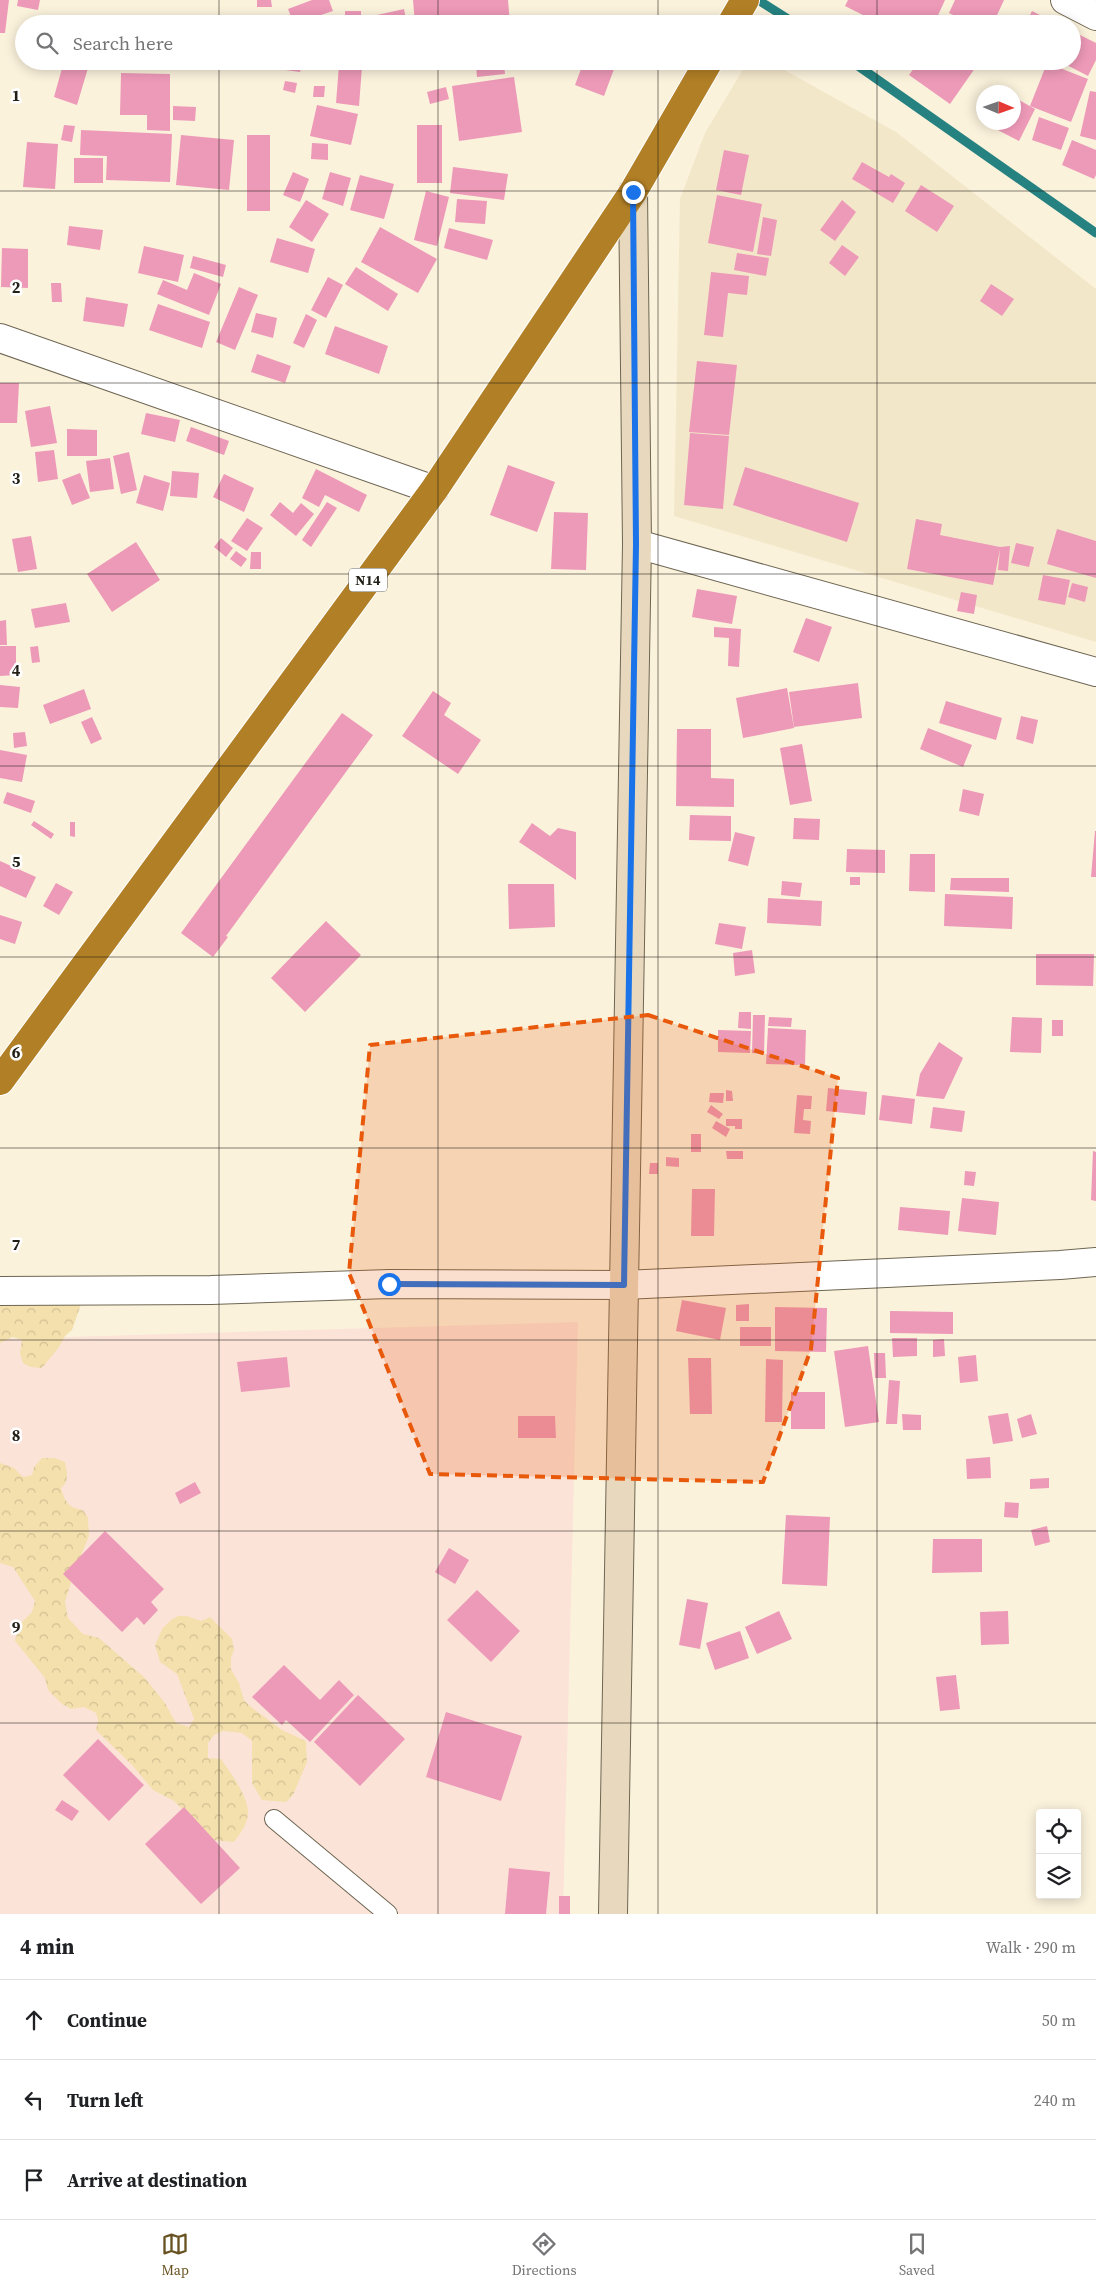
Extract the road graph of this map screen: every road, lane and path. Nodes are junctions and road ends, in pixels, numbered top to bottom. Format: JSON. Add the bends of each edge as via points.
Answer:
{"nodes":[{"id":1,"x":1065,"y":0,"type":"edge"},
{"id":2,"x":1096,"y":16,"type":"edge"},
{"id":3,"x":704,"y":70,"type":"edge"},
{"id":4,"x":633,"y":192,"type":"junction"},
{"id":5,"x":0,"y":338,"type":"edge"},
{"id":6,"x":434,"y":490,"type":"junction"},
{"id":7,"x":636,"y":544,"type":"junction"},
{"id":8,"x":1096,"y":672,"type":"edge"},
{"id":9,"x":0,"y":1081,"type":"edge"},
{"id":10,"x":1096,"y":1262,"type":"edge"},
{"id":11,"x":624,"y":1285,"type":"junction"},
{"id":12,"x":0,"y":1291,"type":"edge"},
{"id":13,"x":274,"y":1818,"type":"dead end"},
{"id":14,"x":388,"y":1914,"type":"edge"},
{"id":15,"x":612,"y":1914,"type":"edge"}],
"edges":[{"from":1,"to":2,"type":"street"},
{"from":3,"to":4,"type":"highway","number":"N14"},
{"from":4,"to":6,"type":"highway","number":"N14"},
{"from":4,"to":7,"type":"street"},
{"from":5,"to":6,"type":"street"},
{"from":6,"to":9,"type":"highway","number":"N14"},
{"from":7,"to":8,"type":"street"},
{"from":7,"to":11,"type":"street"},
{"from":10,"to":11,"type":"street"},
{"from":11,"to":12,"type":"street","via":[[389,1284],[211,1290]]},
{"from":11,"to":15,"type":"street"},
{"from":13,"to":14,"type":"lane"}]}
